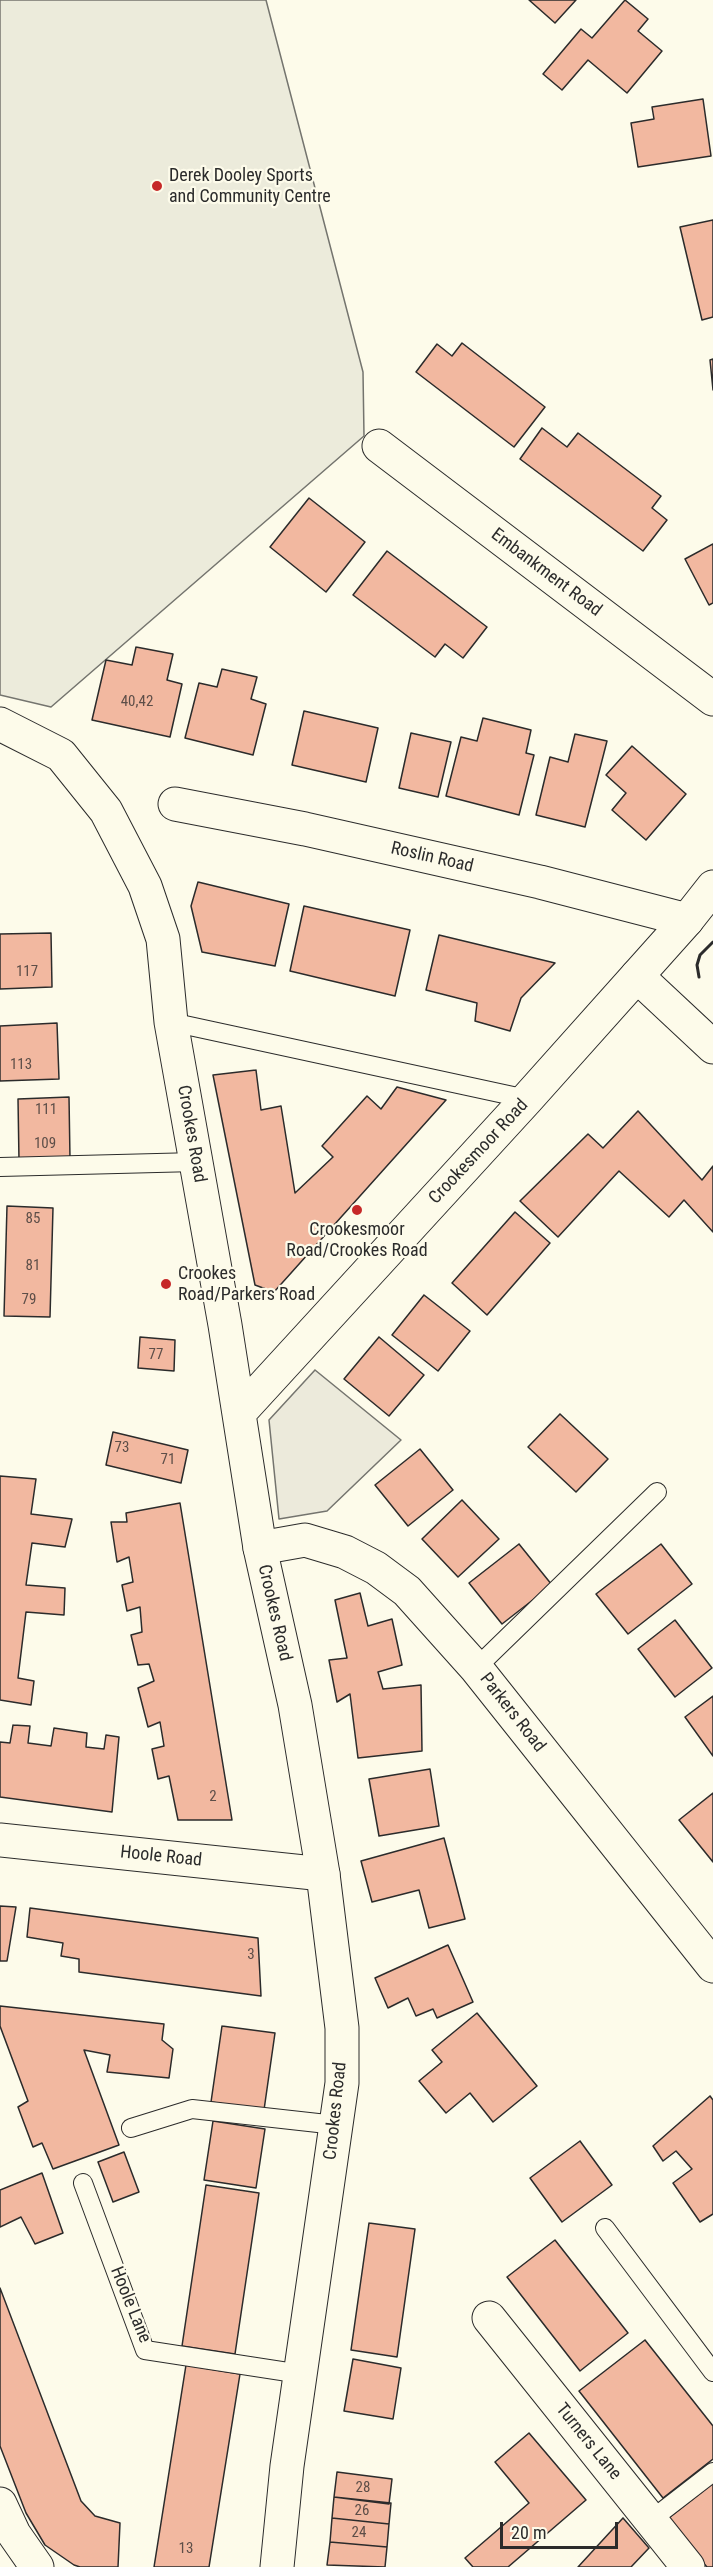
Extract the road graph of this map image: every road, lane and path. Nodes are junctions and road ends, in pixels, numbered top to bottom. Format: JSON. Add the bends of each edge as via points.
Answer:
{"nodes":[{"id":1,"x":379,"y":446,"type":"dead end"},
{"id":2,"x":713,"y":699,"type":"edge"},
{"id":3,"x":0,"y":724,"type":"edge"},
{"id":4,"x":174,"y":804,"type":"dead end"},
{"id":5,"x":713,"y":887,"type":"edge"},
{"id":6,"x":687,"y":920,"type":"junction"},
{"id":7,"x":637,"y":976,"type":"junction"},
{"id":8,"x":171,"y":1022,"type":"junction"},
{"id":9,"x":713,"y":1047,"type":"edge"},
{"id":10,"x":527,"y":1099,"type":"junction"},
{"id":11,"x":196,"y":1162,"type":"junction"},
{"id":12,"x":0,"y":1167,"type":"edge"},
{"id":13,"x":240,"y":1412,"type":"junction"},
{"id":14,"x":657,"y":1492,"type":"dead end"},
{"id":15,"x":260,"y":1548,"type":"junction"},
{"id":16,"x":476,"y":1668,"type":"junction"},
{"id":17,"x":0,"y":1840,"type":"edge"},
{"id":18,"x":322,"y":1874,"type":"junction"},
{"id":19,"x":713,"y":1966,"type":"edge"},
{"id":20,"x":336,"y":2125,"type":"junction"},
{"id":21,"x":130,"y":2128,"type":"dead end"},
{"id":22,"x":83,"y":2183,"type":"dead end"},
{"id":23,"x":605,"y":2228,"type":"dead end"},
{"id":24,"x":489,"y":2318,"type":"dead end"},
{"id":25,"x":713,"y":2372,"type":"edge"},
{"id":26,"x":301,"y":2374,"type":"junction"},
{"id":27,"x":713,"y":2472,"type":"edge"},
{"id":28,"x":0,"y":2504,"type":"edge"},
{"id":29,"x":651,"y":2520,"type":"junction"},
{"id":30,"x":37,"y":2567,"type":"edge"},
{"id":31,"x":277,"y":2567,"type":"edge"},
{"id":32,"x":688,"y":2567,"type":"edge"}],
"edges":[{"from":1,"to":2,"type":"street","name":"Embankment Road"},
{"from":3,"to":8,"type":"street","name":"Crookes Road","via":[[62,755],[106,811],[145,886],[163,939]]},
{"from":4,"to":6,"type":"street","name":"Roslin Road","via":[[507,875]]},
{"from":5,"to":6,"type":"street","name":"Crookesmoor Road"},
{"from":6,"to":7,"type":"street","name":"Crookesmoor Road"},
{"from":7,"to":9,"type":"street"},
{"from":7,"to":10,"type":"street","name":"Crookesmoor Road"},
{"from":8,"to":10,"type":"lane"},
{"from":8,"to":11,"type":"street","name":"Crookes Road"},
{"from":10,"to":13,"type":"street","name":"Crookesmoor Road"},
{"from":11,"to":12,"type":"lane"},
{"from":11,"to":13,"type":"street","name":"Crookes Road"},
{"from":13,"to":15,"type":"street","name":"Crookes Road"},
{"from":14,"to":16,"type":"lane"},
{"from":15,"to":16,"type":"street","name":"Parkers Road","via":[[305,1540],[345,1552],[376,1568],[408,1591]]},
{"from":15,"to":18,"type":"street","name":"Crookes Road","via":[[295,1705]]},
{"from":16,"to":19,"type":"street","name":"Parkers Road"},
{"from":17,"to":18,"type":"street","name":"Hoole Road"},
{"from":18,"to":20,"type":"street","name":"Crookes Road","via":[[342,2028],[342,2083]]},
{"from":20,"to":21,"type":"lane","via":[[192,2109]]},
{"from":20,"to":26,"type":"street","name":"Crookes Road"},
{"from":22,"to":26,"type":"lane","name":"Hoole Lane","via":[[145,2350]]},
{"from":23,"to":25,"type":"lane"},
{"from":24,"to":29,"type":"street","name":"Turners Lane"},
{"from":26,"to":31,"type":"street","name":"Crookes Road"},
{"from":27,"to":29,"type":"lane"},
{"from":28,"to":30,"type":"street","via":[[14,2534]]},
{"from":29,"to":32,"type":"street","name":"Turners Lane"}]}
